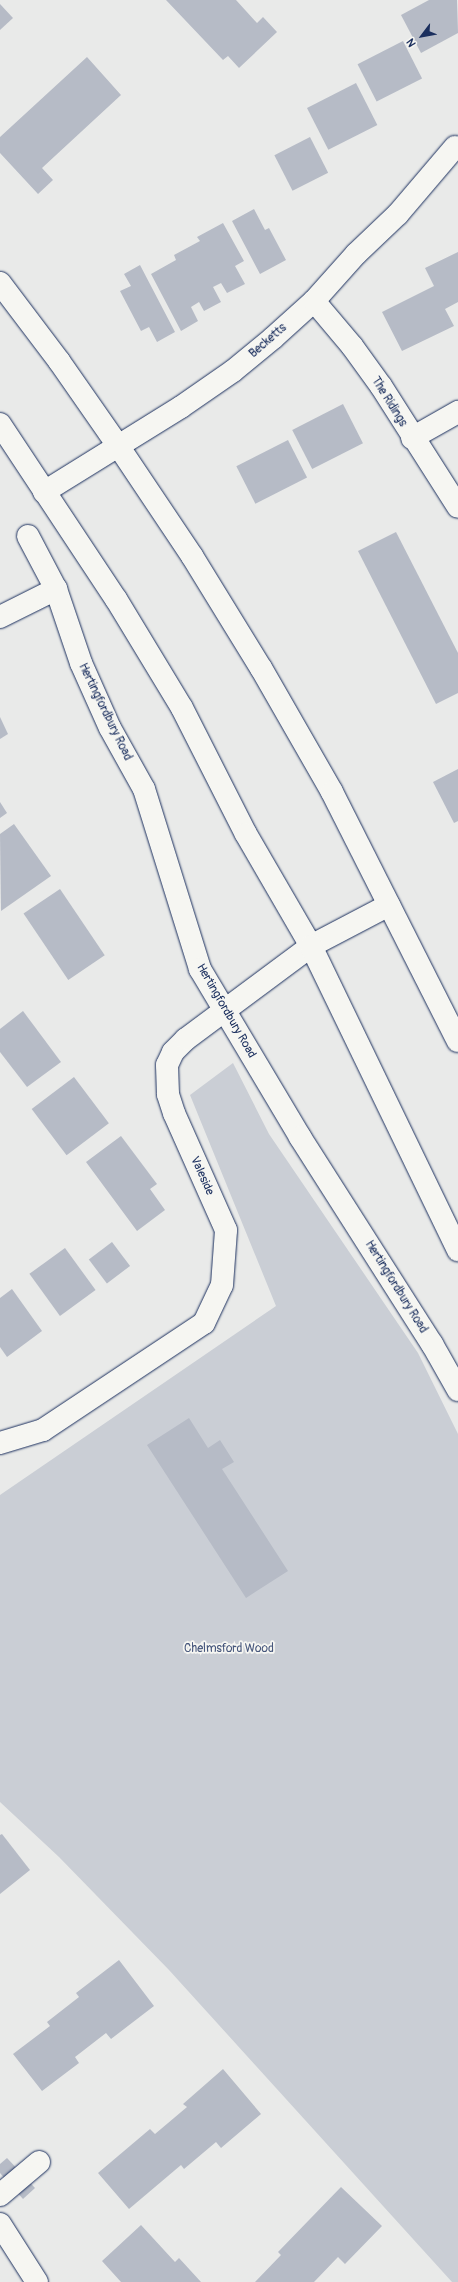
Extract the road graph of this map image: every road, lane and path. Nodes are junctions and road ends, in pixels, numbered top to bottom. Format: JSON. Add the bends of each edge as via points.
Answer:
{"nodes":[{"id":1,"x":455,"y":147,"type":"dead end"},
{"id":2,"x":0,"y":283,"type":"edge"},
{"id":3,"x":314,"y":301,"type":"junction"},
{"id":4,"x":458,"y":412,"type":"edge"},
{"id":5,"x":0,"y":424,"type":"edge"},
{"id":6,"x":412,"y":438,"type":"junction"},
{"id":7,"x":117,"y":444,"type":"junction"},
{"id":8,"x":44,"y":492,"type":"junction"},
{"id":9,"x":458,"y":507,"type":"edge"},
{"id":10,"x":28,"y":536,"type":"dead end"},
{"id":11,"x":56,"y":589,"type":"junction"},
{"id":12,"x":0,"y":617,"type":"edge"},
{"id":13,"x":389,"y":905,"type":"junction"},
{"id":14,"x":311,"y":946,"type":"junction"},
{"id":15,"x":223,"y":1010,"type":"junction"},
{"id":16,"x":458,"y":1041,"type":"edge"},
{"id":17,"x":458,"y":1250,"type":"edge"},
{"id":18,"x":458,"y":1390,"type":"edge"},
{"id":19,"x":0,"y":1442,"type":"edge"},
{"id":20,"x":39,"y":2162,"type":"dead end"},
{"id":21,"x":0,"y":2195,"type":"edge"},
{"id":22,"x":0,"y":2224,"type":"edge"},
{"id":23,"x":37,"y":2282,"type":"edge"}],
"edges":[{"from":1,"to":3,"type":"main road","name":"Becketts","via":[[398,214],[356,254]]},
{"from":2,"to":7,"type":"main road","via":[[60,361]]},
{"from":3,"to":6,"type":"main road","name":"The Ridings","via":[[356,352]]},
{"from":3,"to":7,"type":"main road","name":"Becketts","via":[[233,371],[181,407]]},
{"from":4,"to":6,"type":"main road"},
{"from":5,"to":8,"type":"main road"},
{"from":6,"to":9,"type":"main road","name":"The Ridings"},
{"from":7,"to":8,"type":"main road","name":"Becketts"},
{"from":7,"to":13,"type":"main road","via":[[192,556],[261,668],[332,792]]},
{"from":8,"to":14,"type":"main road","via":[[116,599],[182,708],[246,834]]},
{"from":10,"to":11,"type":"main road","name":"Hertingfordbury Road"},
{"from":11,"to":12,"type":"main road"},
{"from":11,"to":15,"type":"main road","name":"Hertingfordbury Road","via":[[81,663],[110,728],[144,789],[200,969]]},
{"from":13,"to":14,"type":"main road","name":"Valeside"},
{"from":13,"to":16,"type":"main road"},
{"from":14,"to":15,"type":"main road","name":"Valeside"},
{"from":14,"to":17,"type":"main road"},
{"from":15,"to":18,"type":"main road","name":"Hertingfordbury Road","via":[[300,1137],[432,1344]]},
{"from":15,"to":19,"type":"main road","name":"Valeside","via":[[186,1039],[174,1052],[167,1065],[166,1078],[174,1113],[226,1230],[222,1285],[204,1323],[43,1430]]},
{"from":20,"to":21,"type":"main road"},
{"from":22,"to":23,"type":"main road"}]}
